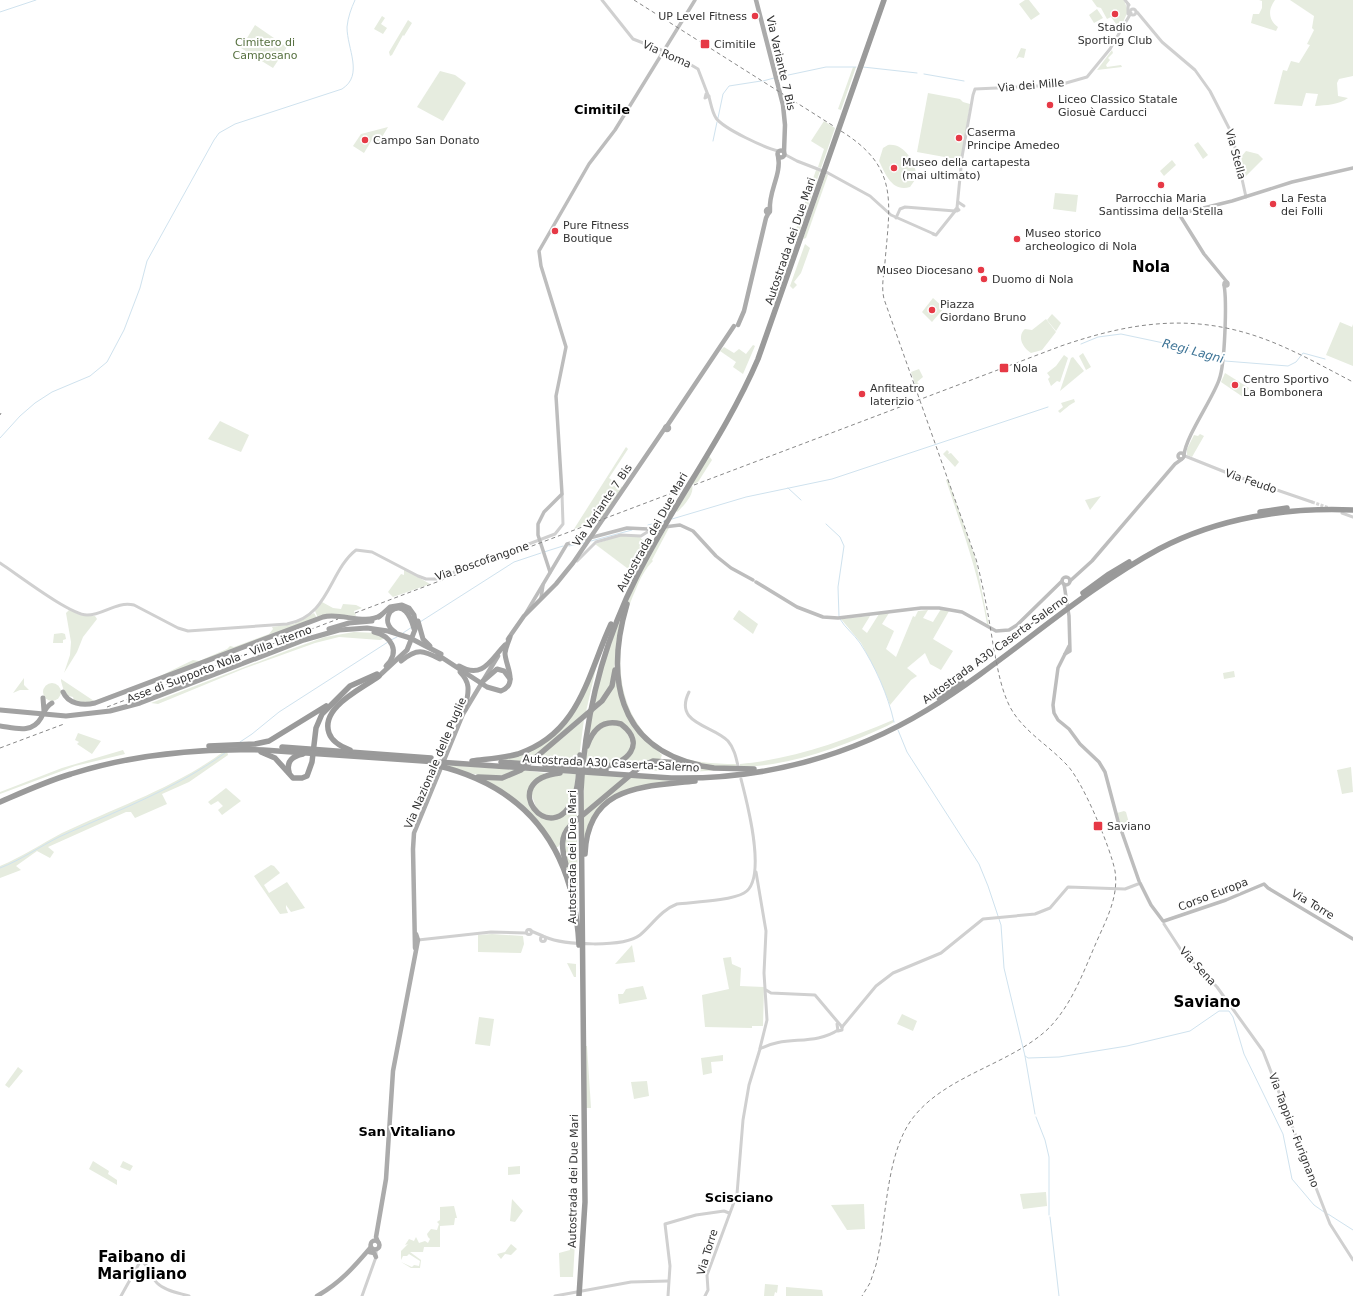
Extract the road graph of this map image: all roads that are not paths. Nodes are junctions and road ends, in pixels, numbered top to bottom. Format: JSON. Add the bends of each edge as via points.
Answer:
{"nodes":[{"id":1,"x":602,"y":0,"type":"edge"},
{"id":2,"x":695,"y":0,"type":"edge"},
{"id":3,"x":757,"y":0,"type":"edge"},
{"id":4,"x":883,"y":0,"type":"edge"},
{"id":5,"x":1125,"y":0,"type":"edge"},
{"id":6,"x":1128,"y":5,"type":"junction"},
{"id":7,"x":1131,"y":11,"type":"junction"},
{"id":8,"x":1135,"y":14,"type":"junction"},
{"id":9,"x":1128,"y":20,"type":"junction"},
{"id":10,"x":1126,"y":23,"type":"junction"},
{"id":11,"x":663,"y":51,"type":"junction"},
{"id":12,"x":781,"y":154,"type":"junction"},
{"id":13,"x":1353,"y":168,"type":"edge"},
{"id":14,"x":1246,"y":197,"type":"junction"},
{"id":15,"x":958,"y":202,"type":"junction"},
{"id":16,"x":964,"y":206,"type":"dead end"},
{"id":17,"x":956,"y":210,"type":"junction"},
{"id":18,"x":898,"y":218,"type":"junction"},
{"id":19,"x":1182,"y":456,"type":"junction"},
{"id":20,"x":562,"y":487,"type":"junction"},
{"id":21,"x":562,"y":497,"type":"junction"},
{"id":22,"x":558,"y":499,"type":"junction"},
{"id":23,"x":1312,"y":502,"type":"tunnel mouth"},
{"id":24,"x":1353,"y":506,"type":"edge"},
{"id":25,"x":1353,"y":510,"type":"edge"},
{"id":26,"x":1342,"y":513,"type":"dead end"},
{"id":27,"x":1353,"y":517,"type":"edge"},
{"id":28,"x":663,"y":528,"type":"junction"},
{"id":29,"x":647,"y":531,"type":"junction"},
{"id":30,"x":574,"y":562,"type":"junction"},
{"id":31,"x":0,"y":563,"type":"edge"},
{"id":32,"x":547,"y":564,"type":"junction"},
{"id":33,"x":554,"y":565,"type":"junction"},
{"id":34,"x":550,"y":572,"type":"junction"},
{"id":35,"x":546,"y":578,"type":"junction"},
{"id":36,"x":1066,"y":582,"type":"junction"},
{"id":37,"x":556,"y":584,"type":"joint"},
{"id":38,"x":543,"y":585,"type":"junction"},
{"id":39,"x":551,"y":588,"type":"junction"},
{"id":40,"x":538,"y":599,"type":"junction"},
{"id":41,"x":1076,"y":601,"type":"junction"},
{"id":42,"x":619,"y":608,"type":"junction"},
{"id":43,"x":1060,"y":613,"type":"junction"},
{"id":44,"x":381,"y":615,"type":"junction"},
{"id":45,"x":414,"y":618,"type":"junction"},
{"id":46,"x":416,"y":626,"type":"junction"},
{"id":47,"x":391,"y":633,"type":"junction"},
{"id":48,"x":510,"y":637,"type":"junction"},
{"id":49,"x":413,"y":640,"type":"junction"},
{"id":50,"x":290,"y":645,"type":"junction"},
{"id":51,"x":504,"y":645,"type":"junction"},
{"id":52,"x":426,"y":646,"type":"junction"},
{"id":53,"x":618,"y":646,"type":"junction"},
{"id":54,"x":1070,"y":646,"type":"junction"},
{"id":55,"x":1064,"y":654,"type":"junction"},
{"id":56,"x":440,"y":656,"type":"junction"},
{"id":57,"x":453,"y":667,"type":"junction"},
{"id":58,"x":461,"y":670,"type":"junction"},
{"id":59,"x":378,"y":675,"type":"junction"},
{"id":60,"x":510,"y":680,"type":"junction"},
{"id":61,"x":481,"y":683,"type":"junction"},
{"id":62,"x":62,"y":692,"type":"dead end"},
{"id":63,"x":689,"y":692,"type":"dead end"},
{"id":64,"x":43,"y":698,"type":"dead end"},
{"id":65,"x":152,"y":699,"type":"junction"},
{"id":66,"x":345,"y":699,"type":"junction"},
{"id":67,"x":337,"y":700,"type":"junction"},
{"id":68,"x":52,"y":703,"type":"dead end"},
{"id":69,"x":331,"y":705,"type":"junction"},
{"id":70,"x":0,"y":710,"type":"edge"},
{"id":71,"x":465,"y":710,"type":"junction"},
{"id":72,"x":43,"y":712,"type":"junction"},
{"id":73,"x":0,"y":714,"type":"edge"},
{"id":74,"x":26,"y":714,"type":"junction"},
{"id":75,"x":0,"y":726,"type":"edge"},
{"id":76,"x":584,"y":735,"type":"junction"},
{"id":77,"x":230,"y":746,"type":"junction"},
{"id":78,"x":244,"y":746,"type":"junction"},
{"id":79,"x":306,"y":751,"type":"junction"},
{"id":80,"x":321,"y":752,"type":"junction"},
{"id":81,"x":360,"y":753,"type":"junction"},
{"id":82,"x":472,"y":760,"type":"junction"},
{"id":83,"x":452,"y":761,"type":"junction"},
{"id":84,"x":436,"y":762,"type":"junction"},
{"id":85,"x":699,"y":765,"type":"junction"},
{"id":86,"x":525,"y":766,"type":"junction"},
{"id":87,"x":738,"y":766,"type":"dead end"},
{"id":88,"x":754,"y":769,"type":"junction"},
{"id":89,"x":573,"y":770,"type":"junction"},
{"id":90,"x":589,"y":770,"type":"junction"},
{"id":91,"x":465,"y":773,"type":"junction"},
{"id":92,"x":631,"y":773,"type":"junction"},
{"id":93,"x":289,"y":774,"type":"junction"},
{"id":94,"x":718,"y":777,"type":"junction"},
{"id":95,"x":741,"y":779,"type":"dead end"},
{"id":96,"x":0,"y":798,"type":"edge"},
{"id":97,"x":0,"y":802,"type":"edge"},
{"id":98,"x":581,"y":806,"type":"junction"},
{"id":99,"x":756,"y":871,"type":"junction"},
{"id":100,"x":570,"y":883,"type":"junction"},
{"id":101,"x":1138,"y":883,"type":"junction"},
{"id":102,"x":752,"y":884,"type":"junction"},
{"id":103,"x":1264,"y":884,"type":"joint"},
{"id":104,"x":759,"y":891,"type":"junction"},
{"id":105,"x":1164,"y":922,"type":"junction"},
{"id":106,"x":1353,"y":939,"type":"edge"},
{"id":107,"x":416,"y":940,"type":"junction"},
{"id":108,"x":584,"y":942,"type":"junction"},
{"id":109,"x":581,"y":979,"type":"junction"},
{"id":110,"x":768,"y":993,"type":"junction"},
{"id":111,"x":1229,"y":1004,"type":"joint"},
{"id":112,"x":839,"y":1028,"type":"junction"},
{"id":113,"x":760,"y":1049,"type":"junction"},
{"id":114,"x":584,"y":1202,"type":"junction"},
{"id":115,"x":729,"y":1212,"type":"junction"},
{"id":116,"x":377,"y":1234,"type":"junction"},
{"id":117,"x":373,"y":1241,"type":"junction"},
{"id":118,"x":378,"y":1242,"type":"junction"},
{"id":119,"x":373,"y":1248,"type":"junction"},
{"id":120,"x":363,"y":1257,"type":"junction"},
{"id":121,"x":376,"y":1257,"type":"junction"},
{"id":122,"x":1353,"y":1260,"type":"edge"},
{"id":123,"x":668,"y":1280,"type":"junction"},
{"id":124,"x":578,"y":1293,"type":"edge"},
{"id":125,"x":121,"y":1296,"type":"edge"},
{"id":126,"x":189,"y":1296,"type":"edge"},
{"id":127,"x":317,"y":1296,"type":"edge"},
{"id":128,"x":362,"y":1296,"type":"edge"},
{"id":129,"x":555,"y":1296,"type":"edge"},
{"id":130,"x":668,"y":1296,"type":"edge"},
{"id":131,"x":705,"y":1296,"type":"edge"}],
"edges":[{"from":1,"to":11,"type":"street","name":"Via Roma","via":[[631,37]]},
{"from":2,"to":11,"type":"main road"},
{"from":3,"to":12,"type":"main road","name":"Via Variante 7 Bis","via":[[780,92],[785,125]]},
{"from":4,"to":28,"type":"highway","name":"Autostrada dei Due Mari","via":[[753,371],[732,414]]},
{"from":5,"to":6,"type":"street"},
{"from":6,"to":7,"type":"street"},
{"from":6,"to":10,"type":"street"},
{"from":7,"to":8,"type":"street"},
{"from":7,"to":8,"type":"street"},
{"from":7,"to":9,"type":"street"},
{"from":8,"to":9,"type":"street"},
{"from":8,"to":14,"type":"street","name":"Via Stella","via":[[1162,42],[1196,70],[1207,86],[1232,134]]},
{"from":9,"to":10,"type":"street"},
{"from":10,"to":15,"type":"street","name":"Via dei Mille","via":[[1105,57],[1087,77],[1059,85],[975,89]]},
{"from":11,"to":12,"type":"street","name":"Via Roma","via":[[688,62],[700,72],[718,121]]},
{"from":11,"to":20,"type":"main road","via":[[615,130],[590,164],[544,240],[539,254],[540,266],[566,347],[556,396]]},
{"from":12,"to":18,"type":"street","via":[[828,173],[870,196],[888,213]]},
{"from":12,"to":30,"type":"main road","name":"Via Variante 7 Bis","via":[[742,316]]},
{"from":13,"to":14,"type":"main road","via":[[1292,182]]},
{"from":14,"to":19,"type":"main road","via":[[1179,214],[1226,284],[1223,358],[1219,380]]},
{"from":15,"to":16,"type":"street"},
{"from":15,"to":17,"type":"street"},
{"from":17,"to":18,"type":"street","via":[[905,207],[900,209]]},
{"from":17,"to":18,"type":"street","via":[[935,235]]},
{"from":19,"to":23,"type":"street","name":"Via Feudo"},
{"from":19,"to":36,"type":"main road","via":[[1092,561]]},
{"from":20,"to":21,"type":"main road"},
{"from":20,"to":22,"type":"main road"},
{"from":21,"to":22,"type":"main road"},
{"from":21,"to":31,"type":"street","name":"Via Boscofangone","via":[[562,527],[550,537],[436,579],[418,576],[372,552],[356,550],[348,558],[315,610],[292,623],[194,631],[178,628],[129,604],[120,604],[88,616],[69,609]]},
{"from":22,"to":32,"type":"main road","via":[[544,512],[538,524],[538,535]]},
{"from":24,"to":41,"type":"highway","name":"Autostrada A30 Caserta-Salerno","via":[[1310,506],[1269,510],[1211,524],[1158,546],[1109,574]]},
{"from":25,"to":41,"type":"highway","name":"Autostrada A30 Caserta-Salerno","via":[[1311,509],[1270,514],[1213,527],[1160,549]]},
{"from":26,"to":27,"type":"street"},
{"from":28,"to":42,"type":"highway","name":"Autostrada dei Due Mari"},
{"from":28,"to":53,"type":"highway","via":[[631,591],[622,619]]},
{"from":28,"to":98,"type":"highway","name":"Autostrada dei Due Mari","via":[[631,588],[604,656],[586,735]]},
{"from":29,"to":30,"type":"street","via":[[641,536],[621,535],[596,542]]},
{"from":29,"to":33,"type":"main road","name":"Via Nazionale delle Puglie","via":[[627,528],[567,544]]},
{"from":29,"to":36,"type":"main road","via":[[673,525],[690,528],[718,558],[732,568],[806,611],[823,617],[839,618],[921,608],[945,608],[967,614],[994,630],[1009,630],[1055,588]]},
{"from":30,"to":37,"type":"main road","name":"Via Variante 7 Bis"},
{"from":32,"to":33,"type":"main road","via":[[550,567]]},
{"from":32,"to":34,"type":"main road"},
{"from":32,"to":35,"type":"main road"},
{"from":33,"to":34,"type":"main road","name":"Via Nazionale delle Puglie"},
{"from":34,"to":35,"type":"main road","name":"Via Nazionale delle Puglie"},
{"from":35,"to":38,"type":"main road","name":"Via Nazionale delle Puglie"},
{"from":36,"to":54,"type":"main road"},
{"from":37,"to":39,"type":"main road","name":"Via Nazionale delle Puglie"},
{"from":38,"to":39,"type":"main road","via":[[547,590]]},
{"from":38,"to":40,"type":"main road"},
{"from":38,"to":40,"type":"main road","name":"Via Nazionale delle Puglie"},
{"from":39,"to":40,"type":"main road","name":"Via Nazionale delle Puglie"},
{"from":40,"to":48,"type":"main road","name":"Via Nazionale delle Puglie"},
{"from":41,"to":43,"type":"highway","name":"Autostrada A30 Caserta-Salerno"},
{"from":42,"to":76,"type":"highway","name":"Autostrada dei Due Mari","via":[[595,679]]},
{"from":42,"to":82,"type":"highway","via":[[580,700],[560,728],[546,740],[518,754]]},
{"from":43,"to":88,"type":"highway","name":"Autostrada A30 Caserta-Salerno","via":[[952,689],[893,725],[820,754]]},
{"from":43,"to":94,"type":"highway","name":"Autostrada A30 Caserta-Salerno","via":[[955,692],[889,731],[849,749],[807,762],[758,773]]},
{"from":44,"to":45,"type":"highway","via":[[392,606],[402,606],[409,608]]},
{"from":44,"to":50,"type":"highway","via":[[372,621],[339,625]]},
{"from":44,"to":62,"type":"highway","via":[[370,619],[334,615],[323,617],[95,704],[76,703]]},
{"from":45,"to":46,"type":"highway"},
{"from":45,"to":47,"type":"highway","via":[[403,609],[392,610],[387,619]]},
{"from":46,"to":49,"type":"highway"},
{"from":46,"to":56,"type":"highway","via":[[425,642]]},
{"from":47,"to":49,"type":"highway","name":"Asse di Supporto Nola - Villa Literno"},
{"from":47,"to":49,"type":"highway","name":"Asse di Supporto Nola - Villa Literno"},
{"from":47,"to":50,"type":"highway","name":"Asse di Supporto Nola - Villa Literno","via":[[367,628],[339,630]]},
{"from":47,"to":59,"type":"highway","via":[[394,653]]},
{"from":47,"to":65,"type":"highway","name":"Asse di Supporto Nola - Villa Literno","via":[[348,631],[326,635]]},
{"from":48,"to":51,"type":"main road","name":"Via Nazionale delle Puglie"},
{"from":48,"to":60,"type":"highway","via":[[506,656]]},
{"from":49,"to":52,"type":"highway","name":"Asse di Supporto Nola - Villa Literno"},
{"from":49,"to":56,"type":"highway","name":"Asse di Supporto Nola - Villa Literno"},
{"from":49,"to":59,"type":"highway","via":[[405,653]]},
{"from":50,"to":65,"type":"highway","name":"Asse di Supporto Nola - Villa Literno"},
{"from":51,"to":56,"type":"highway","via":[[489,664],[476,670],[463,668]]},
{"from":51,"to":61,"type":"main road","name":"Via Nazionale delle Puglie"},
{"from":52,"to":56,"type":"highway"},
{"from":52,"to":58,"type":"highway"},
{"from":53,"to":85,"type":"highway","via":[[620,691],[634,726],[661,752],[681,761]]},
{"from":53,"to":91,"type":"highway","via":[[612,686],[605,698],[522,770],[511,776],[492,779]]},
{"from":54,"to":55,"type":"main road"},
{"from":54,"to":55,"type":"main road","via":[[1070,651]]},
{"from":55,"to":101,"type":"main road","via":[[1058,668],[1054,713],[1080,744],[1092,753],[1105,772]]},
{"from":56,"to":57,"type":"highway"},
{"from":56,"to":59,"type":"highway","via":[[426,651],[415,652]]},
{"from":57,"to":58,"type":"highway"},
{"from":57,"to":71,"type":"highway","via":[[464,676],[468,684],[469,693]]},
{"from":58,"to":61,"type":"highway"},
{"from":59,"to":66,"type":"highway"},
{"from":59,"to":67,"type":"highway","via":[[353,684]]},
{"from":60,"to":61,"type":"highway","via":[[508,686],[501,691]]},
{"from":60,"to":61,"type":"highway","via":[[504,671],[496,670]]},
{"from":61,"to":71,"type":"main road","name":"Via Nazionale delle Puglie"},
{"from":63,"to":87,"type":"street","via":[[686,704],[688,714],[694,722],[728,741]]},
{"from":64,"to":72,"type":"highway"},
{"from":65,"to":74,"type":"highway","name":"Asse di Supporto Nola - Villa Literno","via":[[88,715]]},
{"from":66,"to":69,"type":"highway"},
{"from":66,"to":81,"type":"highway","via":[[329,717],[328,731],[338,744]]},
{"from":67,"to":69,"type":"highway"},
{"from":67,"to":78,"type":"highway","via":[[278,737]]},
{"from":68,"to":72,"type":"highway"},
{"from":69,"to":93,"type":"highway","via":[[322,714],[316,728],[310,772],[302,778],[293,778]]},
{"from":70,"to":74,"type":"highway","name":"Asse di Supporto Nola - Villa Literno"},
{"from":71,"to":107,"type":"main road","name":"Via Nazionale delle Puglie","via":[[414,833]]},
{"from":72,"to":75,"type":"highway","via":[[38,722],[30,728]]},
{"from":73,"to":74,"type":"highway","name":"Asse di Supporto Nola - Villa Literno"},
{"from":76,"to":89,"type":"highway","via":[[577,789],[570,805],[556,818],[543,816],[534,810],[529,798],[536,780],[548,774]]},
{"from":76,"to":109,"type":"highway","name":"Autostrada dei Due Mari","via":[[579,806]]},
{"from":77,"to":78,"type":"highway"},
{"from":77,"to":96,"type":"highway","via":[[152,751],[106,760],[68,771]]},
{"from":77,"to":97,"type":"highway","via":[[112,762],[70,774]]},
{"from":78,"to":79,"type":"highway","name":"Autostrada A30 Caserta-Salerno"},
{"from":78,"to":93,"type":"highway","via":[[273,756]]},
{"from":79,"to":80,"type":"highway","name":"Autostrada A30 Caserta-Salerno"},
{"from":79,"to":93,"type":"highway","via":[[292,759],[288,767]]},
{"from":80,"to":81,"type":"highway","name":"Autostrada A30 Caserta-Salerno"},
{"from":80,"to":84,"type":"highway","name":"Autostrada A30 Caserta-Salerno"},
{"from":81,"to":84,"type":"highway","name":"Autostrada A30 Caserta-Salerno"},
{"from":82,"to":83,"type":"highway","name":"Autostrada A30 Caserta-Salerno"},
{"from":82,"to":86,"type":"highway","name":"Autostrada A30 Caserta-Salerno"},
{"from":83,"to":84,"type":"highway","name":"Autostrada A30 Caserta-Salerno"},
{"from":83,"to":86,"type":"highway","name":"Autostrada A30 Caserta-Salerno"},
{"from":84,"to":91,"type":"highway"},
{"from":85,"to":88,"type":"highway"},
{"from":85,"to":100,"type":"highway","via":[[663,760],[645,764],[573,823],[566,831],[562,843]]},
{"from":86,"to":89,"type":"highway","name":"Autostrada A30 Caserta-Salerno"},
{"from":88,"to":92,"type":"highway","name":"Autostrada A30 Caserta-Salerno","via":[[694,774]]},
{"from":89,"to":90,"type":"highway","name":"Autostrada A30 Caserta-Salerno"},
{"from":90,"to":92,"type":"highway","name":"Autostrada A30 Caserta-Salerno"},
{"from":90,"to":98,"type":"highway","via":[[609,766],[627,758],[632,751],[633,739],[621,724],[605,723],[596,728],[591,737],[586,754]]},
{"from":91,"to":100,"type":"highway","via":[[494,786],[528,814],[556,851]]},
{"from":92,"to":94,"type":"highway","name":"Autostrada A30 Caserta-Salerno","via":[[680,778]]},
{"from":94,"to":108,"type":"highway","via":[[631,789],[610,800],[602,808],[590,827],[587,838]]},
{"from":95,"to":99,"type":"street","via":[[754,844]]},
{"from":98,"to":108,"type":"highway","name":"Autostrada dei Due Mari"},
{"from":99,"to":102,"type":"street"},
{"from":99,"to":104,"type":"street","name":"Via Torre"},
{"from":100,"to":109,"type":"highway","via":[[578,927]]},
{"from":101,"to":105,"type":"main road"},
{"from":101,"to":112,"type":"street","via":[[1123,889],[1068,887],[1050,908],[1035,914],[980,920],[941,953],[888,975]]},
{"from":102,"to":104,"type":"street"},
{"from":102,"to":104,"type":"street"},
{"from":102,"to":108,"type":"street","via":[[744,893],[736,896],[670,906],[641,934],[631,940],[620,943]]},
{"from":103,"to":105,"type":"main road","name":"Corso Europa"},
{"from":103,"to":106,"type":"main road","name":"Via Torre"},
{"from":104,"to":110,"type":"street","name":"Via Torre","via":[[766,931],[764,973]]},
{"from":105,"to":111,"type":"street","name":"Via Sena","via":[[1181,950],[1209,978]]},
{"from":107,"to":108,"type":"street","via":[[492,932],[526,932],[528,929],[551,940]]},
{"from":107,"to":116,"type":"main road","name":"Via Nazionale delle Puglie","via":[[393,1071],[386,1178]]},
{"from":108,"to":114,"type":"highway","name":"Autostrada dei Due Mari"},
{"from":109,"to":114,"type":"highway","name":"Autostrada dei Due Mari"},
{"from":110,"to":112,"type":"street","via":[[815,995]]},
{"from":110,"to":113,"type":"street","name":"Via Torre","via":[[767,1020]]},
{"from":111,"to":122,"type":"street","name":"Via Tappia - Furignano","via":[[1266,1058],[1324,1210],[1333,1230]]},
{"from":112,"to":113,"type":"street","via":[[830,1035],[817,1039],[781,1042]]},
{"from":113,"to":115,"type":"street","name":"Via Torre","via":[[749,1085],[736,1194]]},
{"from":114,"to":124,"type":"highway","name":"Autostrada dei Due Mari"},
{"from":115,"to":123,"type":"street","via":[[696,1216],[665,1224],[670,1266]]},
{"from":115,"to":131,"type":"street","name":"Via Torre","via":[[707,1274],[708,1290]]},
{"from":116,"to":117,"type":"main road"},
{"from":116,"to":118,"type":"main road"},
{"from":117,"to":118,"type":"main road"},
{"from":117,"to":119,"type":"main road","via":[[370,1244]]},
{"from":118,"to":119,"type":"main road","via":[[379,1246]]},
{"from":119,"to":120,"type":"main road"},
{"from":119,"to":121,"type":"street"},
{"from":120,"to":121,"type":"main road","via":[[371,1252]]},
{"from":120,"to":127,"type":"main road","via":[[340,1282]]},
{"from":121,"to":128,"type":"street"},
{"from":123,"to":124,"type":"street","via":[[631,1282]]},
{"from":123,"to":130,"type":"street"},
{"from":124,"to":129,"type":"street"},
{"from":125,"to":126,"type":"street","via":[[140,1260],[160,1285]]}]}
